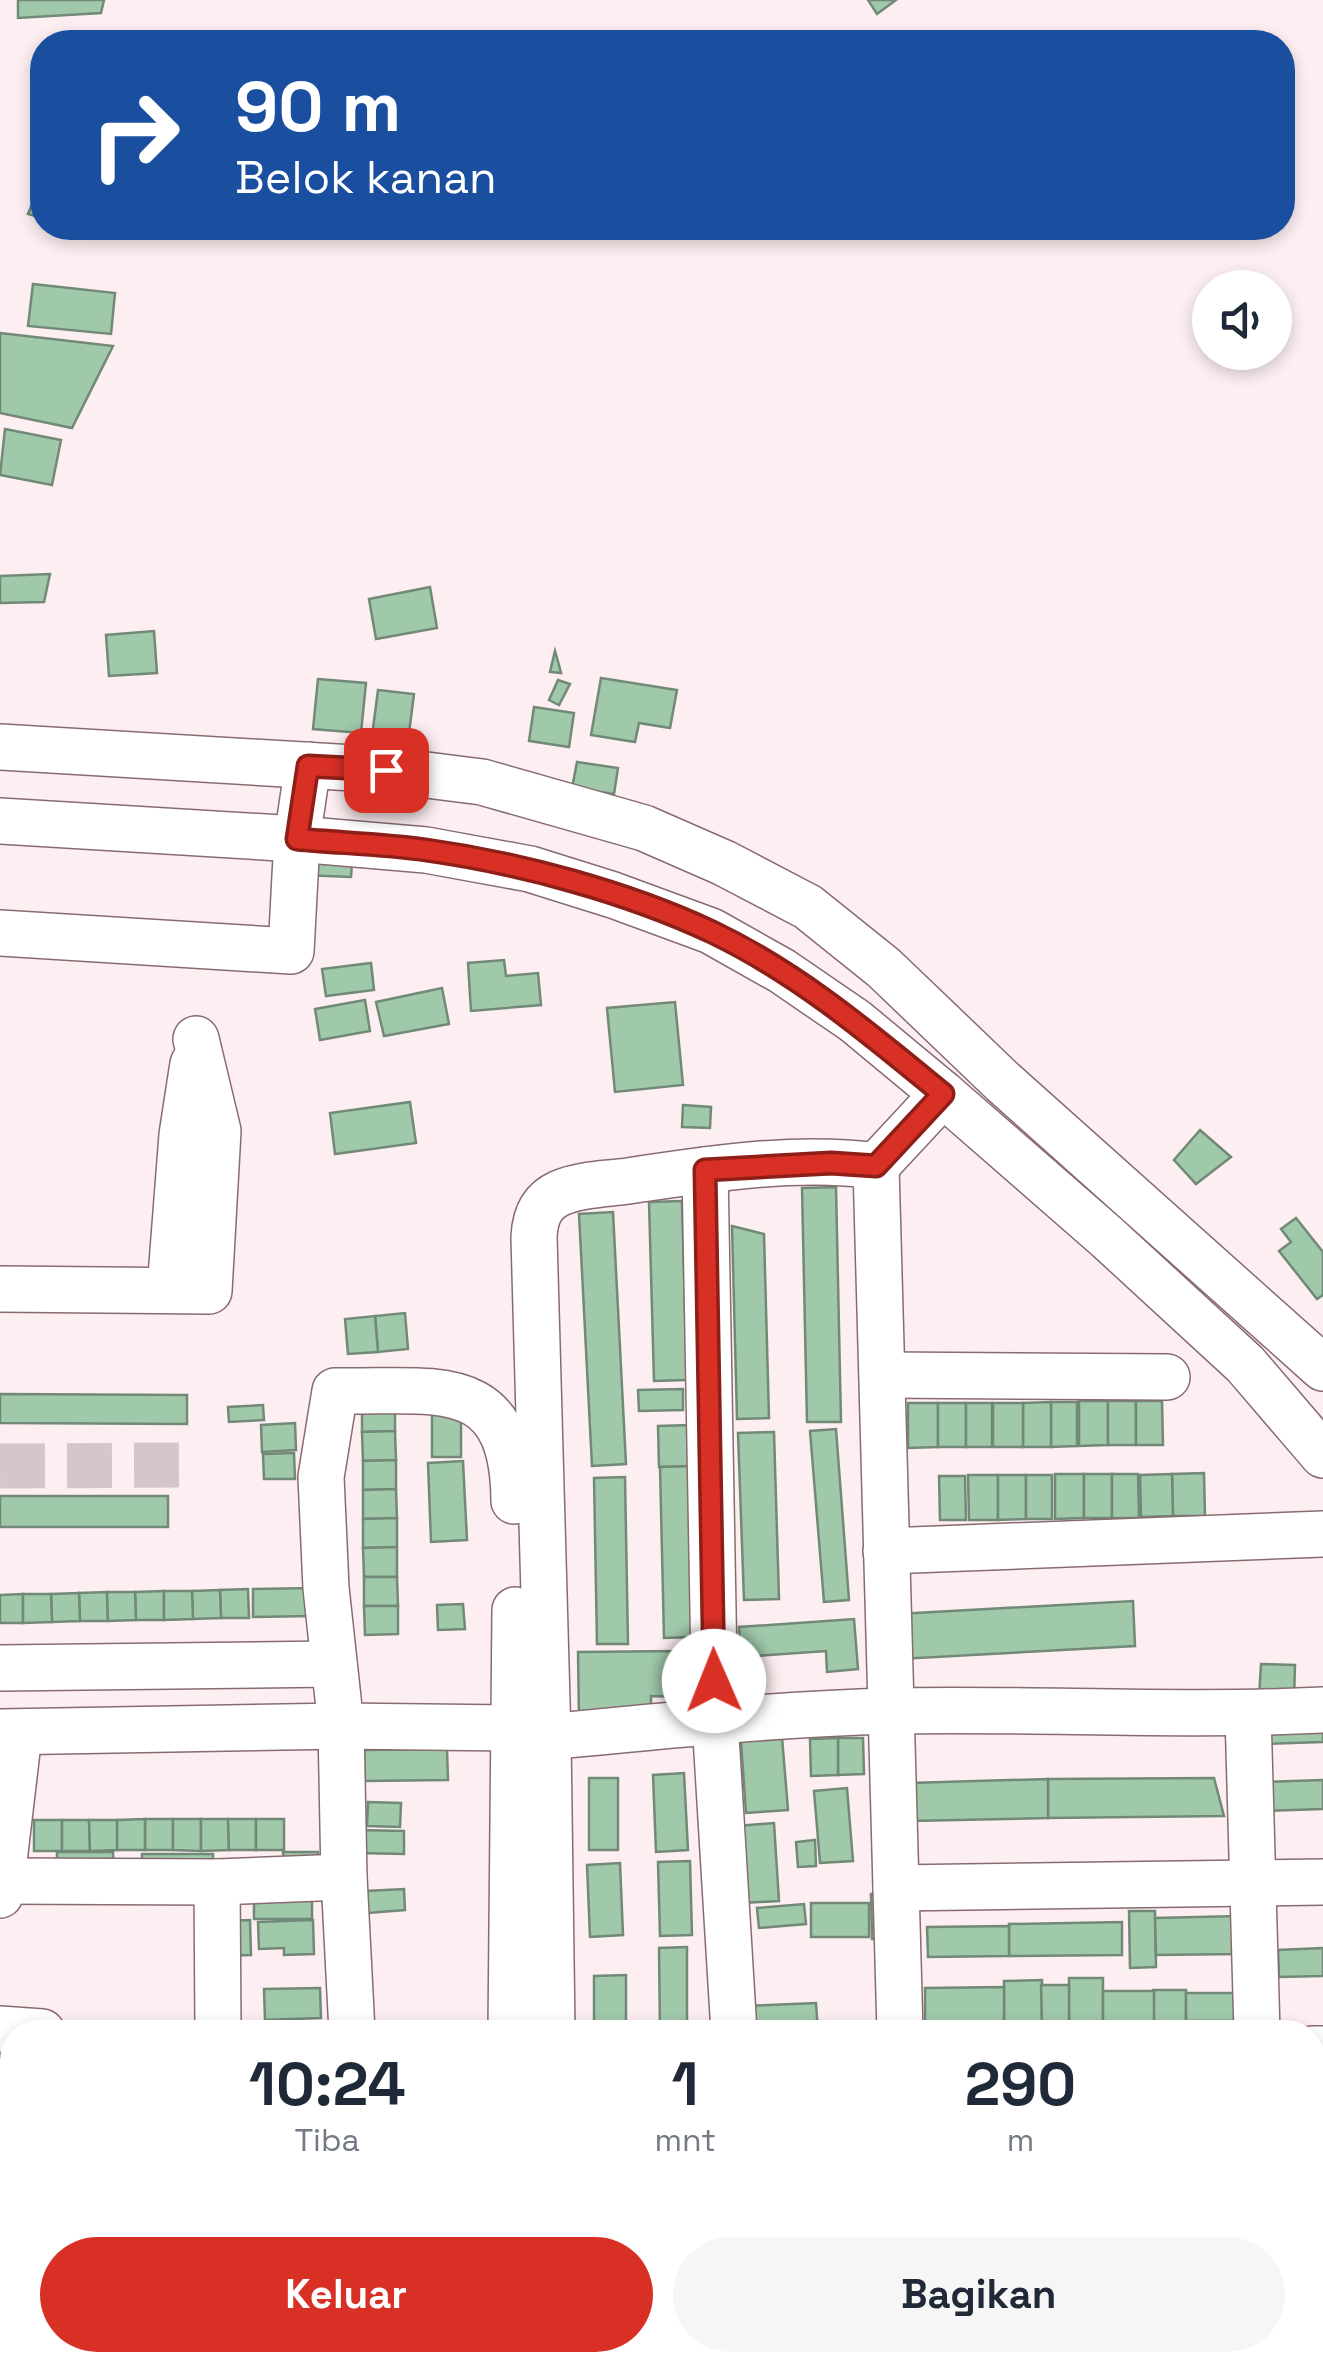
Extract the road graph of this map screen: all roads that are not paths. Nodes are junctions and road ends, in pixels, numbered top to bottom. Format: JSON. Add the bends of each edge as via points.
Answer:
{"nodes":[{"id":1,"x":0,"y":748,"type":"edge"},
{"id":2,"x":302,"y":804,"type":"junction"},
{"id":3,"x":0,"y":822,"type":"edge"},
{"id":4,"x":0,"y":933,"type":"edge"},
{"id":5,"x":943,"y":1094,"type":"junction"},
{"id":6,"x":876,"y":1166,"type":"junction"},
{"id":7,"x":705,"y":1170,"type":"junction"},
{"id":8,"x":0,"y":1289,"type":"edge"},
{"id":9,"x":170,"y":1290,"type":"dead end"},
{"id":10,"x":1323,"y":1368,"type":"edge"},
{"id":11,"x":884,"y":1375,"type":"junction"},
{"id":12,"x":1167,"y":1377,"type":"dead end"},
{"id":13,"x":1323,"y":1456,"type":"edge"},
{"id":14,"x":1323,"y":1534,"type":"edge"},
{"id":15,"x":886,"y":1550,"type":"junction"},
{"id":16,"x":334,"y":1664,"type":"junction"},
{"id":17,"x":0,"y":1668,"type":"edge"},
{"id":18,"x":1323,"y":1710,"type":"edge"},
{"id":19,"x":889,"y":1711,"type":"junction"},
{"id":20,"x":1248,"y":1714,"type":"junction"},
{"id":21,"x":715,"y":1720,"type":"junction"},
{"id":22,"x":341,"y":1726,"type":"junction"},
{"id":23,"x":532,"y":1732,"type":"junction"},
{"id":24,"x":10,"y":1733,"type":"edge"},
{"id":25,"x":344,"y":1877,"type":"junction"},
{"id":26,"x":217,"y":1882,"type":"junction"},
{"id":27,"x":1323,"y":1882,"type":"edge"},
{"id":28,"x":1253,"y":1884,"type":"junction"},
{"id":29,"x":2,"y":1888,"type":"edge"},
{"id":30,"x":896,"y":1888,"type":"junction"},
{"id":31,"x":218,"y":2020,"type":"edge"},
{"id":32,"x":351,"y":2020,"type":"edge"},
{"id":33,"x":512,"y":2020,"type":"edge"},
{"id":34,"x":551,"y":2020,"type":"edge"},
{"id":35,"x":733,"y":2020,"type":"edge"},
{"id":36,"x":900,"y":2020,"type":"edge"},
{"id":37,"x":1257,"y":2020,"type":"edge"}],
"edges":[{"from":1,"to":2,"type":"street"},
{"from":2,"to":3,"type":"street"},
{"from":2,"to":4,"type":"street","via":[[291,951]]},
{"from":2,"to":5,"type":"street","via":[[426,850],[530,870],[711,932],[855,1021]]},
{"from":2,"to":10,"type":"street","via":[[386,770],[482,782],[644,828],[808,907],[884,968]]},
{"from":5,"to":6,"type":"street"},
{"from":5,"to":13,"type":"street","via":[[1245,1364]]},
{"from":6,"to":7,"type":"street"},
{"from":6,"to":11,"type":"street"},
{"from":7,"to":21,"type":"street"},
{"from":7,"to":23,"type":"street","via":[[558,1194],[536,1218]]},
{"from":8,"to":9,"type":"street"},
{"from":11,"to":12,"type":"street"},
{"from":11,"to":15,"type":"street"},
{"from":14,"to":15,"type":"street"},
{"from":15,"to":19,"type":"street"},
{"from":16,"to":17,"type":"street"},
{"from":16,"to":22,"type":"street"},
{"from":16,"to":23,"type":"street","via":[[320,1478],[335,1391],[444,1393],[469,1400],[494,1416],[510,1446]]},
{"from":18,"to":20,"type":"street"},
{"from":19,"to":20,"type":"street"},
{"from":19,"to":21,"type":"street"},
{"from":19,"to":30,"type":"street"},
{"from":20,"to":28,"type":"street"},
{"from":21,"to":23,"type":"street"},
{"from":21,"to":35,"type":"street"},
{"from":22,"to":23,"type":"street"},
{"from":22,"to":24,"type":"street"},
{"from":22,"to":25,"type":"street"},
{"from":23,"to":33,"type":"street"},
{"from":23,"to":34,"type":"street"},
{"from":24,"to":29,"type":"street"},
{"from":25,"to":26,"type":"street"},
{"from":25,"to":32,"type":"street"},
{"from":26,"to":29,"type":"street"},
{"from":26,"to":31,"type":"street"},
{"from":27,"to":28,"type":"street"},
{"from":28,"to":30,"type":"street"},
{"from":28,"to":37,"type":"street"},
{"from":30,"to":36,"type":"street"}]}
